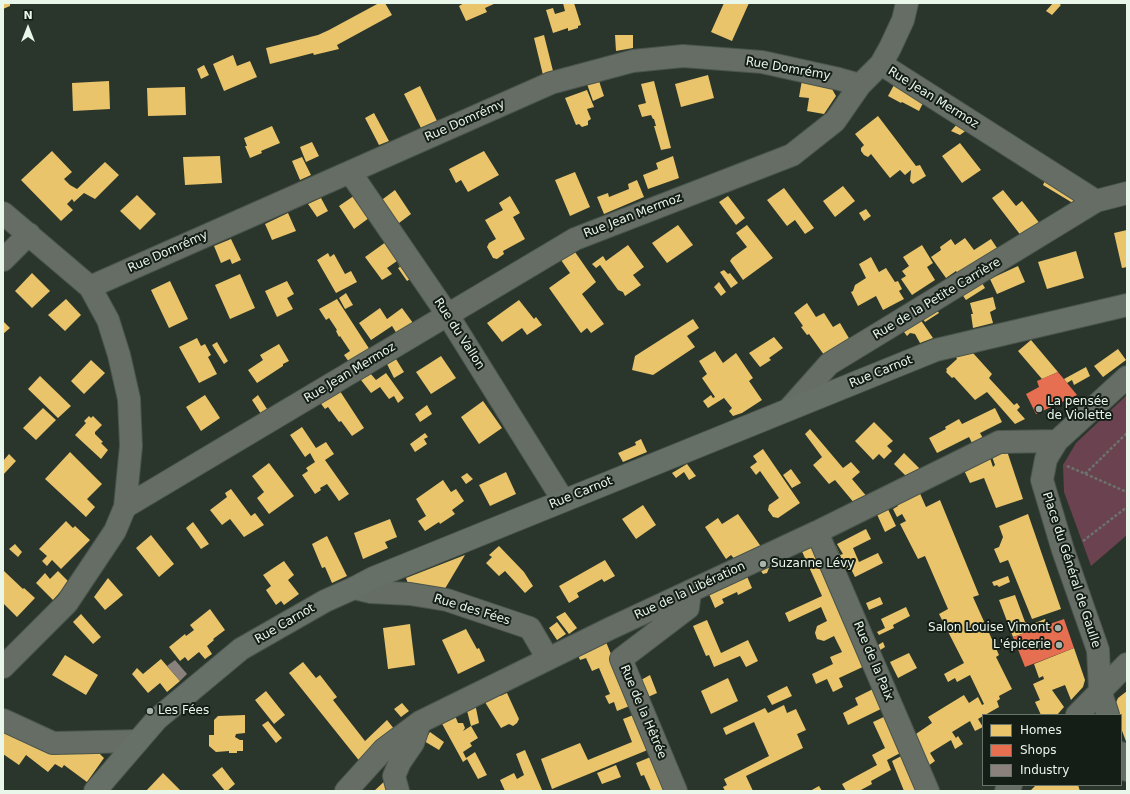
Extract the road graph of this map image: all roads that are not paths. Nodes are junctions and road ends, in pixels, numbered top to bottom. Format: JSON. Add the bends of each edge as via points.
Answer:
{"nodes":[{"id":1,"x":907,"y":3,"type":"edge"},
{"id":2,"x":881,"y":64,"type":"junction"},
{"id":3,"x":860,"y":85,"type":"junction"},
{"id":4,"x":350,"y":172,"type":"junction"},
{"id":5,"x":1127,"y":193,"type":"edge"},
{"id":6,"x":1096,"y":202,"type":"junction"},
{"id":7,"x":3,"y":213,"type":"edge"},
{"id":8,"x":29,"y":234,"type":"junction"},
{"id":9,"x":3,"y":260,"type":"edge"},
{"id":10,"x":90,"y":287,"type":"junction"},
{"id":11,"x":1127,"y":305,"type":"edge"},
{"id":12,"x":448,"y":314,"type":"junction"},
{"id":13,"x":1127,"y":377,"type":"edge"},
{"id":14,"x":789,"y":409,"type":"junction"},
{"id":15,"x":1057,"y":440,"type":"junction"},
{"id":16,"x":563,"y":500,"type":"junction"},
{"id":17,"x":125,"y":507,"type":"junction"},
{"id":18,"x":817,"y":532,"type":"junction"},
{"id":19,"x":354,"y":588,"type":"junction"},
{"id":20,"x":690,"y":591,"type":"junction"},
{"id":21,"x":548,"y":659,"type":"junction"},
{"id":22,"x":1127,"y":664,"type":"edge"},
{"id":23,"x":3,"y":667,"type":"edge"},
{"id":24,"x":1100,"y":690,"type":"junction"},
{"id":25,"x":1078,"y":714,"type":"edge"},
{"id":26,"x":1108,"y":714,"type":"edge"},
{"id":27,"x":3,"y":720,"type":"edge"},
{"id":28,"x":420,"y":722,"type":"junction"},
{"id":29,"x":138,"y":740,"type":"junction"},
{"id":30,"x":1122,"y":755,"type":"edge"},
{"id":31,"x":1127,"y":770,"type":"edge"},
{"id":32,"x":95,"y":791,"type":"edge"},
{"id":33,"x":346,"y":791,"type":"edge"},
{"id":34,"x":398,"y":791,"type":"edge"},
{"id":35,"x":676,"y":791,"type":"edge"},
{"id":36,"x":928,"y":791,"type":"edge"}],
"edges":[{"from":1,"to":2,"type":"street","via":[[903,20]]},
{"from":2,"to":3,"type":"street","name":"Rue Jean Mermoz"},
{"from":2,"to":6,"type":"street","name":"Rue Jean Mermoz"},
{"from":3,"to":4,"type":"street","name":"Rue Domrémy","via":[[762,62],[683,56],[633,61],[552,83]]},
{"from":3,"to":12,"type":"street","name":"Rue Jean Mermoz","via":[[835,121],[792,154],[575,239]]},
{"from":4,"to":10,"type":"street","name":"Rue Domrémy"},
{"from":4,"to":12,"type":"street","name":"Rue du Vallon"},
{"from":5,"to":6,"type":"street"},
{"from":6,"to":14,"type":"street","name":"Rue de la Petite Carrière","via":[[829,364]]},
{"from":7,"to":8,"type":"street"},
{"from":8,"to":9,"type":"street"},
{"from":8,"to":10,"type":"street"},
{"from":10,"to":17,"type":"street","via":[[108,320],[129,399],[131,446]]},
{"from":11,"to":14,"type":"street","name":"Rue Carnot","via":[[936,350]]},
{"from":12,"to":16,"type":"street","name":"Rue du Vallon"},
{"from":12,"to":17,"type":"street","name":"Rue Jean Mermoz"},
{"from":13,"to":15,"type":"street","name":"Place du Général de Gaulle"},
{"from":14,"to":16,"type":"street","name":"Rue Carnot"},
{"from":15,"to":18,"type":"street","name":"Rue de la Libération","via":[[1000,442]]},
{"from":15,"to":24,"type":"street","name":"Place du Général de Gaulle","via":[[1046,459],[1042,480],[1098,650]]},
{"from":16,"to":19,"type":"street","name":"Rue Carnot"},
{"from":17,"to":23,"type":"street","via":[[115,531],[67,603]]},
{"from":18,"to":20,"type":"street","name":"Rue de la Libération"},
{"from":18,"to":36,"type":"street","name":"Rue de la Paix"},
{"from":19,"to":21,"type":"street","name":"Rue des Fées","via":[[447,600],[530,628]]},
{"from":19,"to":29,"type":"street","name":"Rue Carnot","via":[[325,601],[241,649],[157,719]]},
{"from":20,"to":21,"type":"street","name":"Rue de la Libération"},
{"from":20,"to":35,"type":"street","name":"Rue de la Hêtrée","via":[[688,608],[621,659]]},
{"from":21,"to":28,"type":"street","name":"Rue de la Libération"},
{"from":22,"to":24,"type":"street"},
{"from":24,"to":25,"type":"street"},
{"from":24,"to":26,"type":"street","name":"Place du Général de Gaulle"},
{"from":27,"to":29,"type":"street","via":[[53,743]]},
{"from":28,"to":33,"type":"street","name":"Rue de la Libération","via":[[384,749]]},
{"from":28,"to":34,"type":"street","via":[[413,743],[394,776]]},
{"from":29,"to":32,"type":"street","name":"Rue Carnot"},
{"from":30,"to":31,"type":"street"}]}
